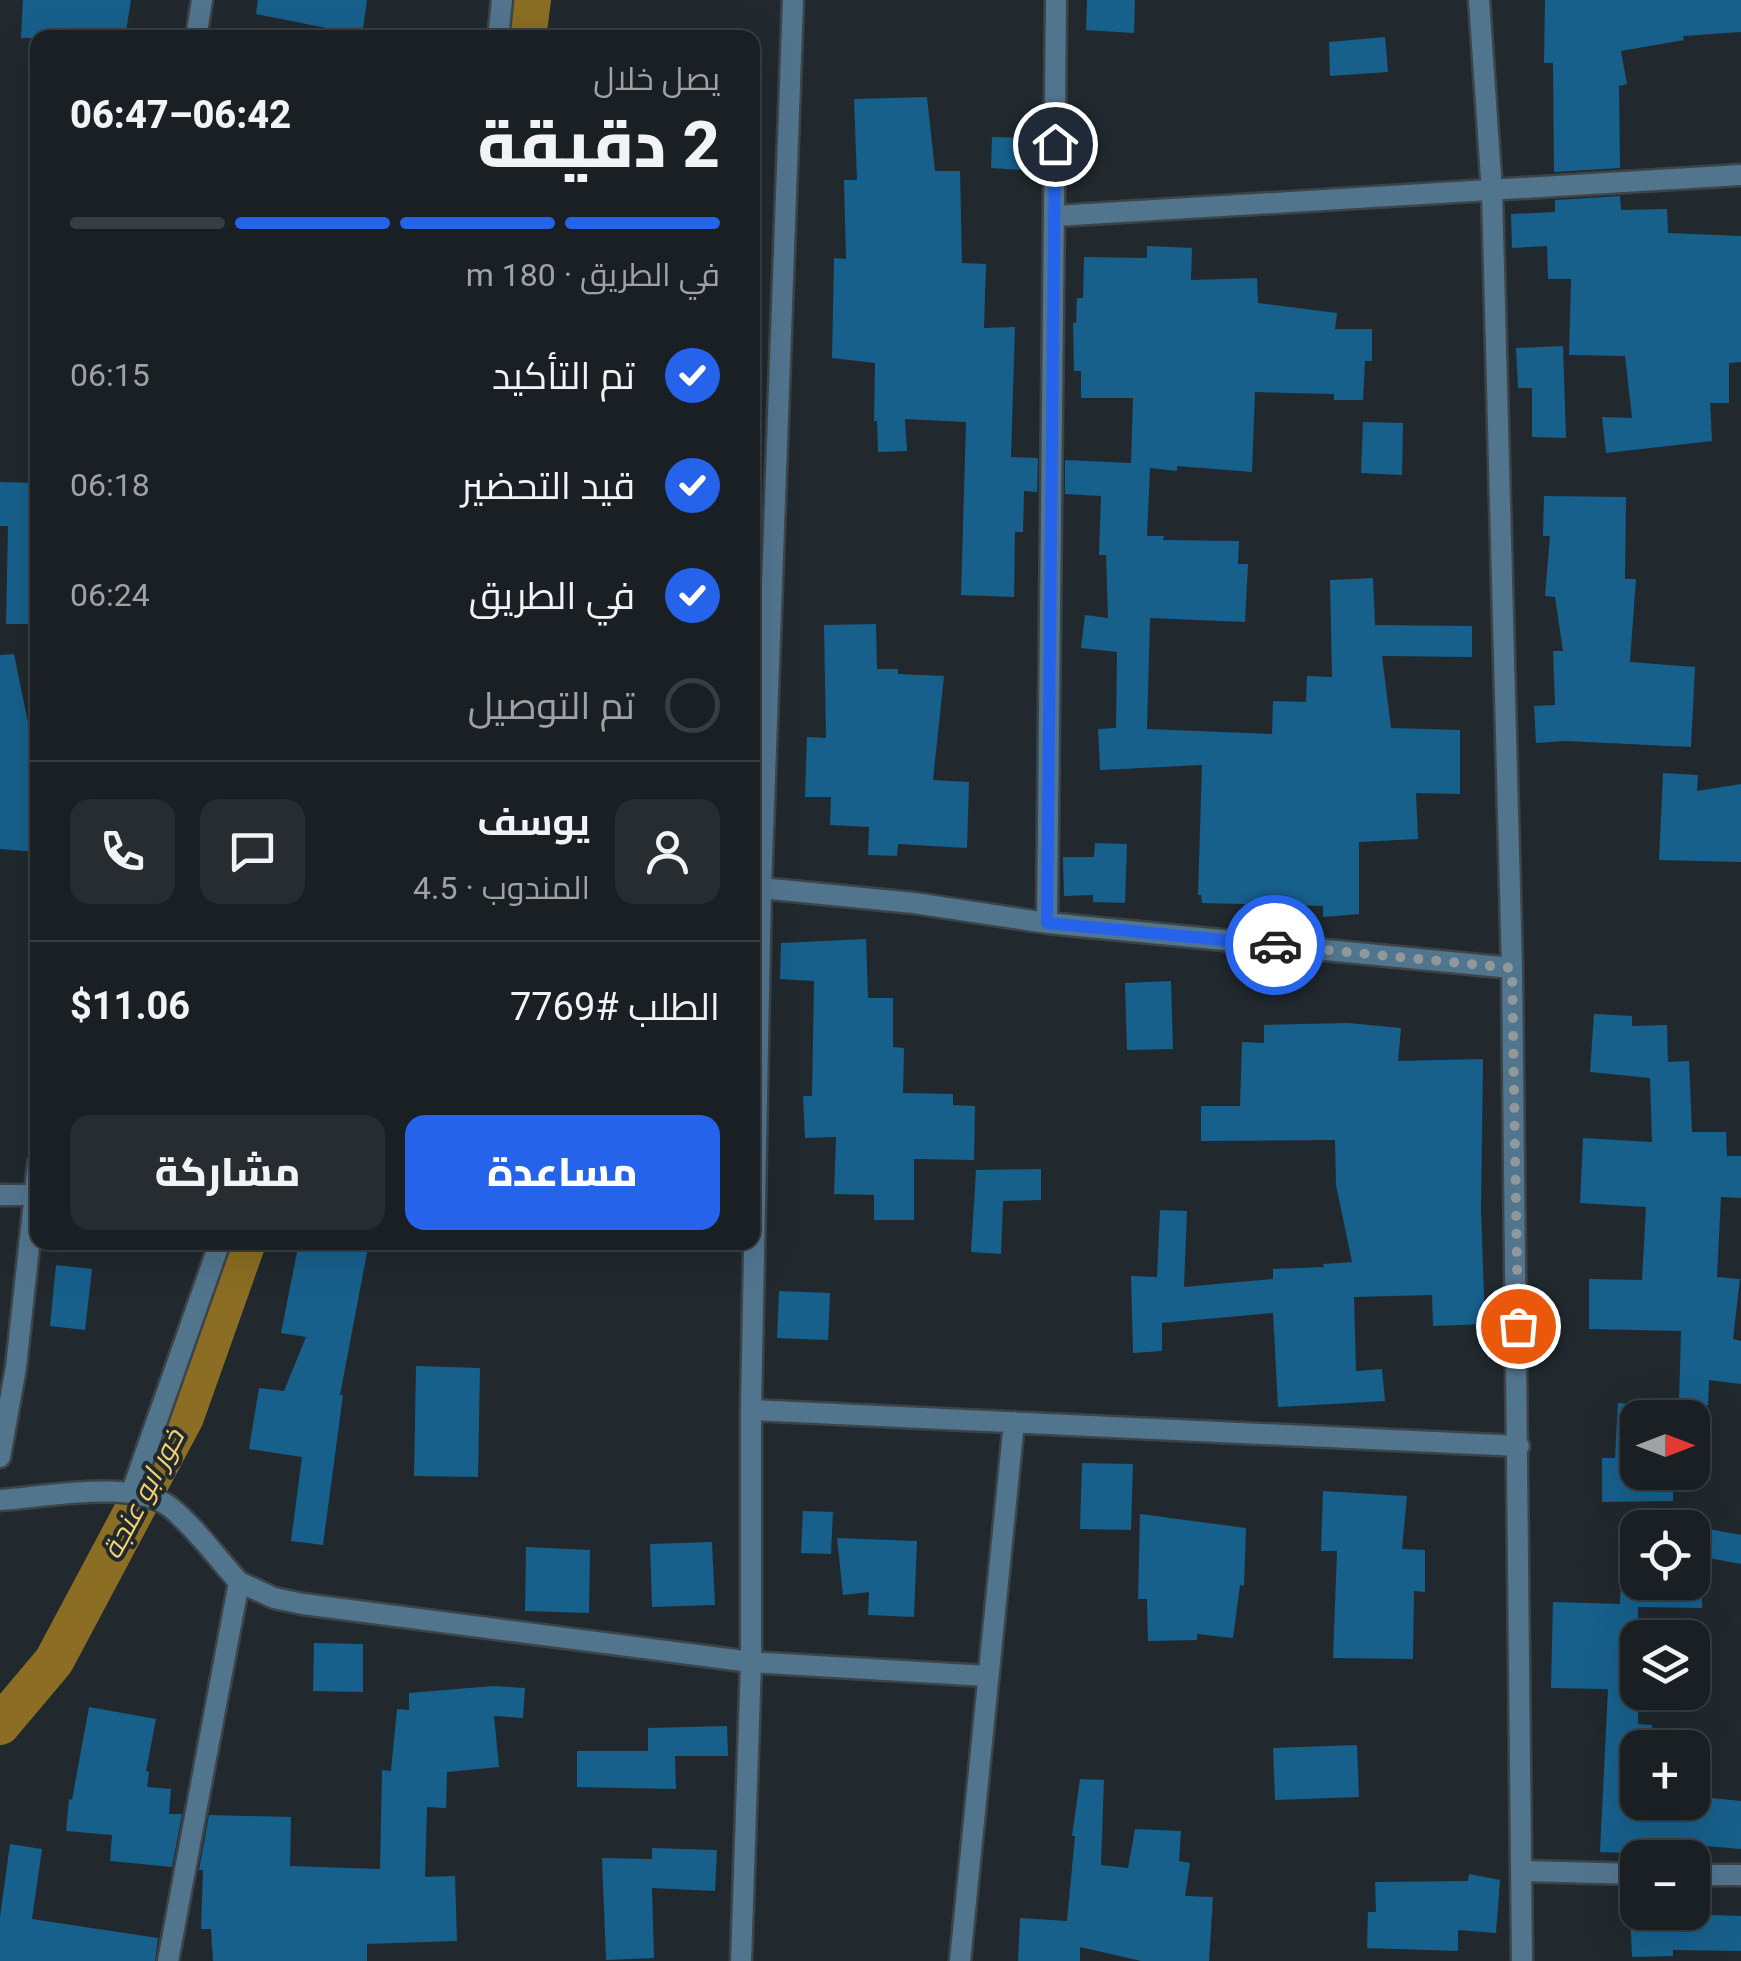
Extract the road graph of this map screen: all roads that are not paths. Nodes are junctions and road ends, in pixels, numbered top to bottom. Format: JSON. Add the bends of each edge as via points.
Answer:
{"nodes":[{"id":1,"x":202,"y":0,"type":"edge"},
{"id":2,"x":502,"y":0,"type":"edge"},
{"id":3,"x":793,"y":0,"type":"edge"},
{"id":4,"x":1056,"y":0,"type":"edge"},
{"id":5,"x":1479,"y":0,"type":"edge"},
{"id":6,"x":197,"y":30,"type":"edge"},
{"id":7,"x":499,"y":30,"type":"edge"},
{"id":8,"x":1741,"y":176,"type":"edge"},
{"id":9,"x":1492,"y":192,"type":"junction"},
{"id":10,"x":1055,"y":216,"type":"junction"},
{"id":11,"x":761,"y":888,"type":"junction"},
{"id":12,"x":1047,"y":923,"type":"junction"},
{"id":13,"x":760,"y":946,"type":"edge"},
{"id":14,"x":1512,"y":968,"type":"junction"},
{"id":15,"x":0,"y":1195,"type":"edge"},
{"id":16,"x":30,"y":1195,"type":"edge"},
{"id":17,"x":30,"y":1225,"type":"edge"},
{"id":18,"x":217,"y":1250,"type":"edge"},
{"id":19,"x":755,"y":1250,"type":"edge"},
{"id":20,"x":752,"y":1410,"type":"junction"},
{"id":21,"x":1014,"y":1422,"type":"junction"},
{"id":22,"x":1519,"y":1446,"type":"junction"},
{"id":23,"x":0,"y":1456,"type":"edge"},
{"id":24,"x":132,"y":1491,"type":"junction"},
{"id":25,"x":0,"y":1500,"type":"edge"},
{"id":26,"x":240,"y":1582,"type":"junction"},
{"id":27,"x":751,"y":1662,"type":"junction"},
{"id":28,"x":987,"y":1676,"type":"junction"},
{"id":29,"x":1524,"y":1872,"type":"junction"},
{"id":30,"x":1620,"y":1874,"type":"edge"},
{"id":31,"x":1710,"y":1875,"type":"edge"},
{"id":32,"x":1741,"y":1876,"type":"edge"},
{"id":33,"x":168,"y":1961,"type":"edge"},
{"id":34,"x":741,"y":1961,"type":"edge"},
{"id":35,"x":960,"y":1961,"type":"edge"},
{"id":36,"x":1522,"y":1961,"type":"edge"}],
"edges":[{"from":1,"to":6,"type":"street"},
{"from":2,"to":7,"type":"street"},
{"from":3,"to":11,"type":"street"},
{"from":4,"to":10,"type":"street"},
{"from":5,"to":9,"type":"street"},
{"from":8,"to":9,"type":"street"},
{"from":9,"to":10,"type":"street"},
{"from":9,"to":14,"type":"street"},
{"from":10,"to":12,"type":"street"},
{"from":11,"to":12,"type":"street"},
{"from":11,"to":13,"type":"street"},
{"from":12,"to":14,"type":"street"},
{"from":14,"to":22,"type":"street"},
{"from":15,"to":16,"type":"street"},
{"from":17,"to":23,"type":"street"},
{"from":18,"to":24,"type":"street"},
{"from":19,"to":20,"type":"street"},
{"from":20,"to":21,"type":"street"},
{"from":20,"to":27,"type":"street"},
{"from":21,"to":22,"type":"street"},
{"from":21,"to":28,"type":"street"},
{"from":22,"to":29,"type":"street"},
{"from":24,"to":25,"type":"street"},
{"from":24,"to":26,"type":"street","via":[[171,1508]]},
{"from":26,"to":27,"type":"street","via":[[303,1604]]},
{"from":26,"to":33,"type":"street"},
{"from":27,"to":28,"type":"street"},
{"from":27,"to":34,"type":"street"},
{"from":28,"to":35,"type":"street"},
{"from":29,"to":30,"type":"street"},
{"from":29,"to":36,"type":"street"},
{"from":31,"to":32,"type":"street"}]}
